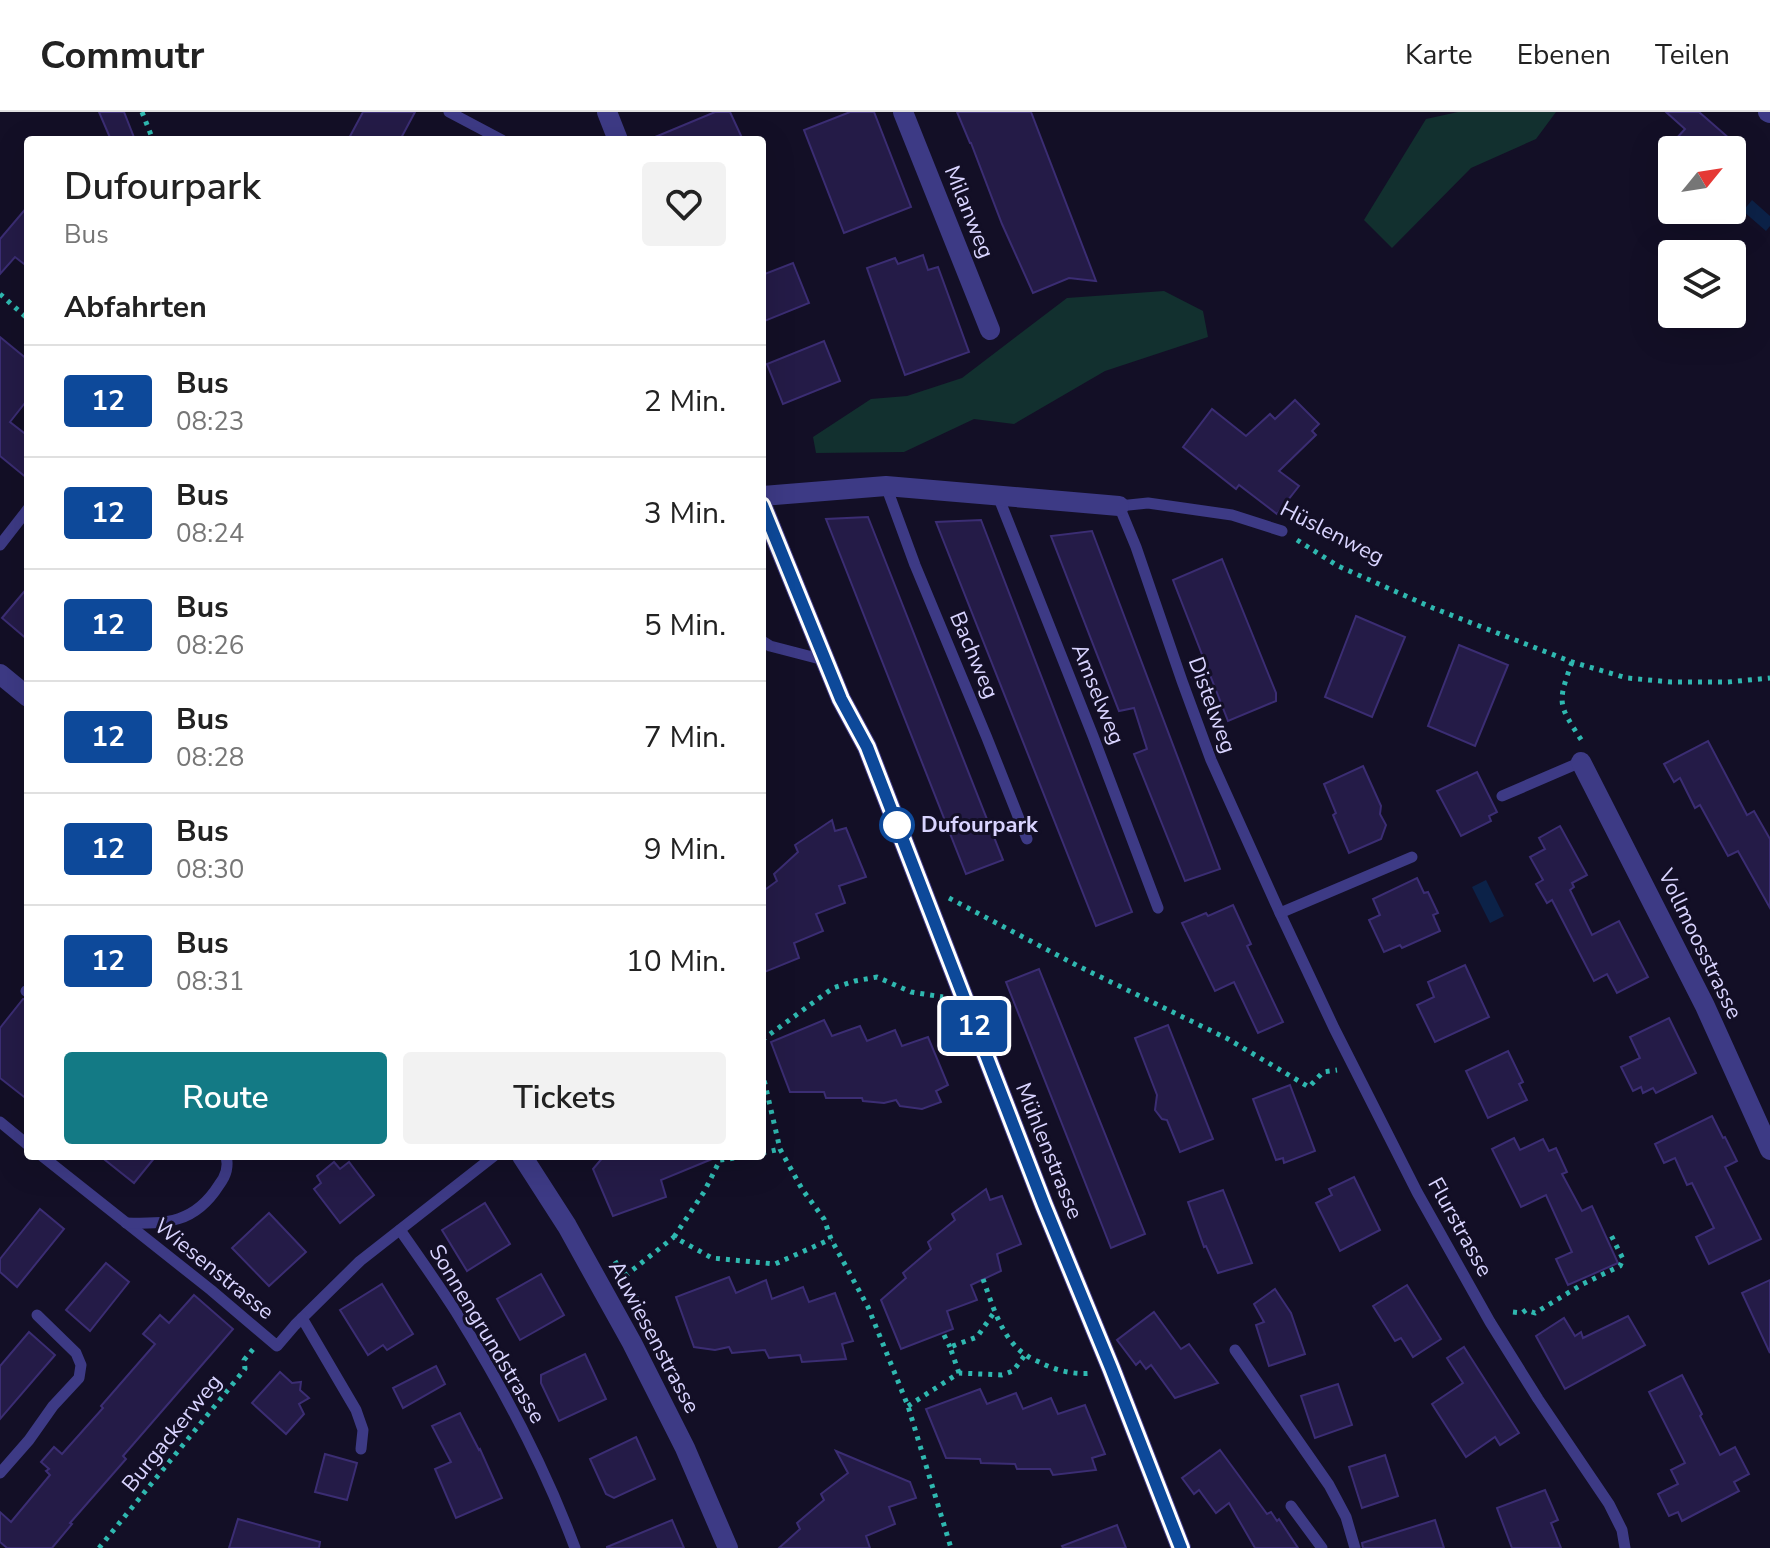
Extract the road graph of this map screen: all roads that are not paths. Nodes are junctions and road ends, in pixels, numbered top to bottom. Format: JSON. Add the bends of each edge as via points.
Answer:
{"nodes":[{"id":1,"x":449,"y":112,"type":"edge"},
{"id":2,"x":607,"y":112,"type":"edge"},
{"id":3,"x":903,"y":112,"type":"edge"},
{"id":4,"x":494,"y":136,"type":"edge"},
{"id":5,"x":616,"y":136,"type":"edge"},
{"id":6,"x":990,"y":330,"type":"dead end"},
{"id":7,"x":886,"y":486,"type":"junction"},
{"id":8,"x":766,"y":496,"type":"edge"},
{"id":9,"x":998,"y":496,"type":"junction"},
{"id":10,"x":1119,"y":506,"type":"junction"},
{"id":11,"x":24,"y":514,"type":"edge"},
{"id":12,"x":766,"y":515,"type":"edge"},
{"id":13,"x":1282,"y":531,"type":"road end"},
{"id":14,"x":0,"y":545,"type":"edge"},
{"id":15,"x":766,"y":644,"type":"edge"},
{"id":16,"x":824,"y":660,"type":"junction"},
{"id":17,"x":0,"y":674,"type":"edge"},
{"id":18,"x":24,"y":694,"type":"edge"},
{"id":19,"x":1581,"y":762,"type":"joint"},
{"id":20,"x":1502,"y":796,"type":"dead end"},
{"id":21,"x":1027,"y":839,"type":"dead end"},
{"id":22,"x":1412,"y":857,"type":"dead end"},
{"id":23,"x":1158,"y":908,"type":"dead end"},
{"id":24,"x":1280,"y":913,"type":"junction"},
{"id":25,"x":0,"y":1122,"type":"edge"},
{"id":26,"x":1768,"y":1139,"type":"edge"},
{"id":27,"x":24,"y":1142,"type":"edge"},
{"id":28,"x":47,"y":1160,"type":"edge"},
{"id":29,"x":227,"y":1160,"type":"edge"},
{"id":30,"x":489,"y":1160,"type":"edge"},
{"id":31,"x":525,"y":1160,"type":"edge"},
{"id":32,"x":125,"y":1223,"type":"junction"},
{"id":33,"x":400,"y":1230,"type":"junction"},
{"id":34,"x":37,"y":1315,"type":"dead end"},
{"id":35,"x":302,"y":1318,"type":"junction"},
{"id":36,"x":1235,"y":1350,"type":"dead end"},
{"id":37,"x":361,"y":1449,"type":"dead end"},
{"id":38,"x":0,"y":1473,"type":"edge"},
{"id":39,"x":1291,"y":1506,"type":"dead end"},
{"id":40,"x":575,"y":1548,"type":"edge"},
{"id":41,"x":728,"y":1548,"type":"edge"},
{"id":42,"x":1181,"y":1548,"type":"edge"},
{"id":43,"x":1322,"y":1548,"type":"edge"},
{"id":44,"x":1355,"y":1548,"type":"edge"},
{"id":45,"x":1625,"y":1548,"type":"edge"}],
"edges":[{"from":1,"to":4,"type":"lane"},
{"from":2,"to":5,"type":"street"},
{"from":3,"to":6,"type":"street","name":"Milanweg"},
{"from":7,"to":8,"type":"street","name":"Hüslenweg"},
{"from":7,"to":9,"type":"street","name":"Hüslenweg"},
{"from":7,"to":21,"type":"lane","name":"Bachweg"},
{"from":9,"to":10,"type":"street","name":"Hüslenweg"},
{"from":9,"to":23,"type":"lane","name":"Amselweg"},
{"from":10,"to":13,"type":"lane","name":"Hüslenweg","via":[[1148,503],[1232,515]]},
{"from":10,"to":24,"type":"lane","name":"Distelweg","via":[[1211,760]]},
{"from":11,"to":14,"type":"lane"},
{"from":12,"to":16,"type":"street","name":"Mühlenstrasse"},
{"from":15,"to":16,"type":"lane"},
{"from":16,"to":42,"type":"street","name":"Mühlenstrasse","via":[[867,747]]},
{"from":17,"to":18,"type":"street"},
{"from":19,"to":20,"type":"lane"},
{"from":19,"to":26,"type":"street","name":"Vollmoosstrasse"},
{"from":22,"to":24,"type":"lane"},
{"from":24,"to":45,"type":"lane","name":"Flurstrasse","via":[[1417,1192],[1498,1335],[1609,1504]]},
{"from":25,"to":27,"type":"lane"},
{"from":28,"to":32,"type":"lane","name":"Wiesenstrasse"},
{"from":29,"to":32,"type":"lane","name":"Wiesenstrasse","via":[[222,1181],[200,1209],[161,1224]]},
{"from":30,"to":33,"type":"lane"},
{"from":31,"to":41,"type":"street","name":"Auwiesenstrasse","via":[[632,1343]]},
{"from":32,"to":35,"type":"lane","name":"Wiesenstrasse","via":[[277,1346]]},
{"from":33,"to":35,"type":"lane"},
{"from":33,"to":40,"type":"lane","name":"Sonnengrundstrasse","via":[[511,1405]]},
{"from":34,"to":38,"type":"lane","via":[[76,1353],[79,1378]]},
{"from":35,"to":37,"type":"lane","via":[[356,1410],[363,1430]]},
{"from":36,"to":44,"type":"lane","via":[[1329,1485]]},
{"from":39,"to":43,"type":"lane"}]}
